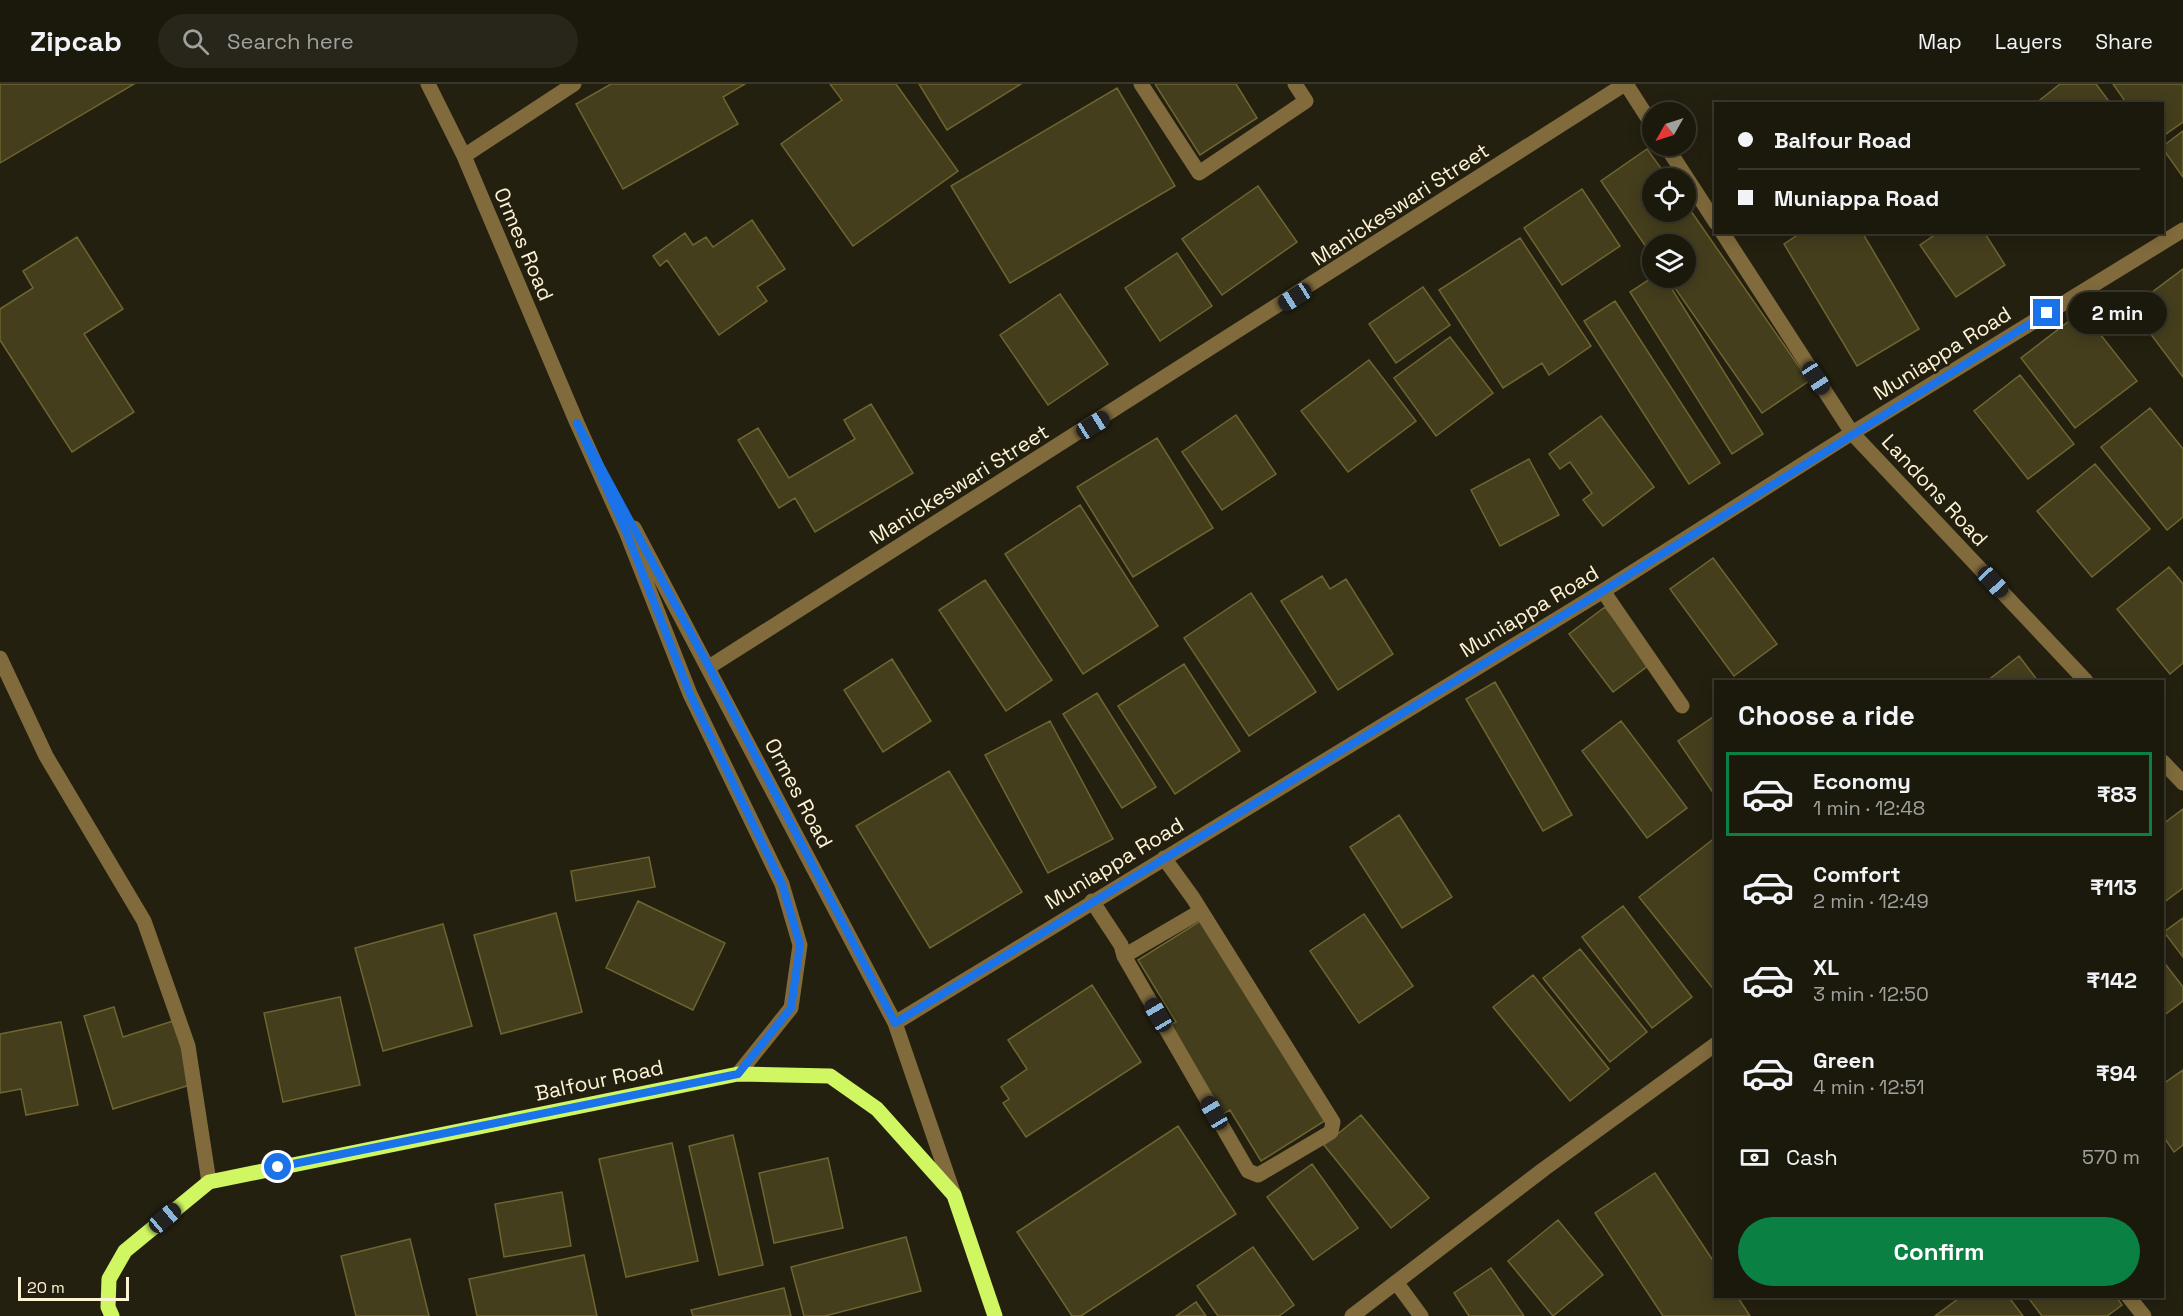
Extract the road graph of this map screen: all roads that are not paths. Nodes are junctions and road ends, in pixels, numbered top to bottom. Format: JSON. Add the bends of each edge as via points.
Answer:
{"nodes":[{"id":1,"x":428,"y":84,"type":"edge"},
{"id":2,"x":574,"y":84,"type":"edge"},
{"id":3,"x":1141,"y":84,"type":"edge"},
{"id":4,"x":1295,"y":84,"type":"edge"},
{"id":5,"x":1626,"y":84,"type":"edge"},
{"id":6,"x":1642,"y":109,"type":"edge"},
{"id":7,"x":464,"y":156,"type":"junction"},
{"id":8,"x":1672,"y":156,"type":"edge"},
{"id":9,"x":1714,"y":220,"type":"edge"},
{"id":10,"x":2183,"y":230,"type":"edge"},
{"id":11,"x":1723,"y":234,"type":"edge"},
{"id":12,"x":577,"y":423,"type":"junction"},
{"id":13,"x":1852,"y":433,"type":"junction"},
{"id":14,"x":1603,"y":591,"type":"junction"},
{"id":15,"x":0,"y":658,"type":"edge"},
{"id":16,"x":709,"y":667,"type":"junction"},
{"id":17,"x":2085,"y":680,"type":"edge"},
{"id":18,"x":1682,"y":706,"type":"dead end"},
{"id":19,"x":2164,"y":763,"type":"edge"},
{"id":20,"x":2183,"y":783,"type":"edge"},
{"id":21,"x":1164,"y":858,"type":"junction"},
{"id":22,"x":1092,"y":901,"type":"junction"},
{"id":23,"x":1201,"y":911,"type":"junction"},
{"id":24,"x":1124,"y":956,"type":"junction"},
{"id":25,"x":895,"y":1023,"type":"junction"},
{"id":26,"x":1714,"y":1045,"type":"edge"},
{"id":27,"x":738,"y":1074,"type":"junction"},
{"id":28,"x":209,"y":1182,"type":"junction"},
{"id":29,"x":954,"y":1195,"type":"junction"},
{"id":30,"x":1396,"y":1282,"type":"junction"},
{"id":31,"x":2130,"y":1298,"type":"edge"},
{"id":32,"x":111,"y":1316,"type":"edge"},
{"id":33,"x":995,"y":1316,"type":"edge"},
{"id":34,"x":1352,"y":1316,"type":"edge"},
{"id":35,"x":1421,"y":1316,"type":"edge"},
{"id":36,"x":2144,"y":1316,"type":"edge"}],
"edges":[{"from":1,"to":7,"type":"street","name":"Ormes Road"},
{"from":2,"to":7,"type":"street"},
{"from":3,"to":4,"type":"street","via":[[1199,173],[1306,101]]},
{"from":5,"to":6,"type":"street"},
{"from":5,"to":16,"type":"street","name":"Manickeswari Street"},
{"from":7,"to":12,"type":"street","name":"Ormes Road"},
{"from":8,"to":9,"type":"street"},
{"from":10,"to":13,"type":"street","name":"Muniappa Road"},
{"from":11,"to":13,"type":"street","name":"Landons Road"},
{"from":12,"to":16,"type":"street","name":"Ormes Road"},
{"from":12,"to":27,"type":"street","name":"Ormes Road","via":[[627,534],[690,694],[782,884],[800,945],[791,1008]]},
{"from":13,"to":14,"type":"street","name":"Muniappa Road"},
{"from":13,"to":17,"type":"street","name":"Landons Road"},
{"from":14,"to":18,"type":"street"},
{"from":14,"to":21,"type":"street","name":"Muniappa Road"},
{"from":15,"to":28,"type":"street","via":[[46,756],[144,921],[188,1046]]},
{"from":16,"to":25,"type":"street","name":"Ormes Road"},
{"from":19,"to":20,"type":"street"},
{"from":21,"to":22,"type":"street","name":"Muniappa Road"},
{"from":21,"to":23,"type":"street"},
{"from":22,"to":24,"type":"street"},
{"from":22,"to":25,"type":"street","name":"Muniappa Road"},
{"from":23,"to":24,"type":"street"},
{"from":23,"to":24,"type":"street","via":[[1333,1122],[1331,1132],[1258,1174],[1248,1172]]},
{"from":25,"to":29,"type":"street","name":"Ormes Road"},
{"from":26,"to":30,"type":"street"},
{"from":27,"to":28,"type":"main road","name":"Balfour Road"},
{"from":27,"to":29,"type":"main road","name":"Balfour Road","via":[[830,1076],[877,1109]]},
{"from":28,"to":32,"type":"main road","via":[[125,1251],[109,1279]]},
{"from":29,"to":33,"type":"main road"},
{"from":30,"to":34,"type":"street"},
{"from":30,"to":35,"type":"street"},
{"from":31,"to":36,"type":"street"}]}
